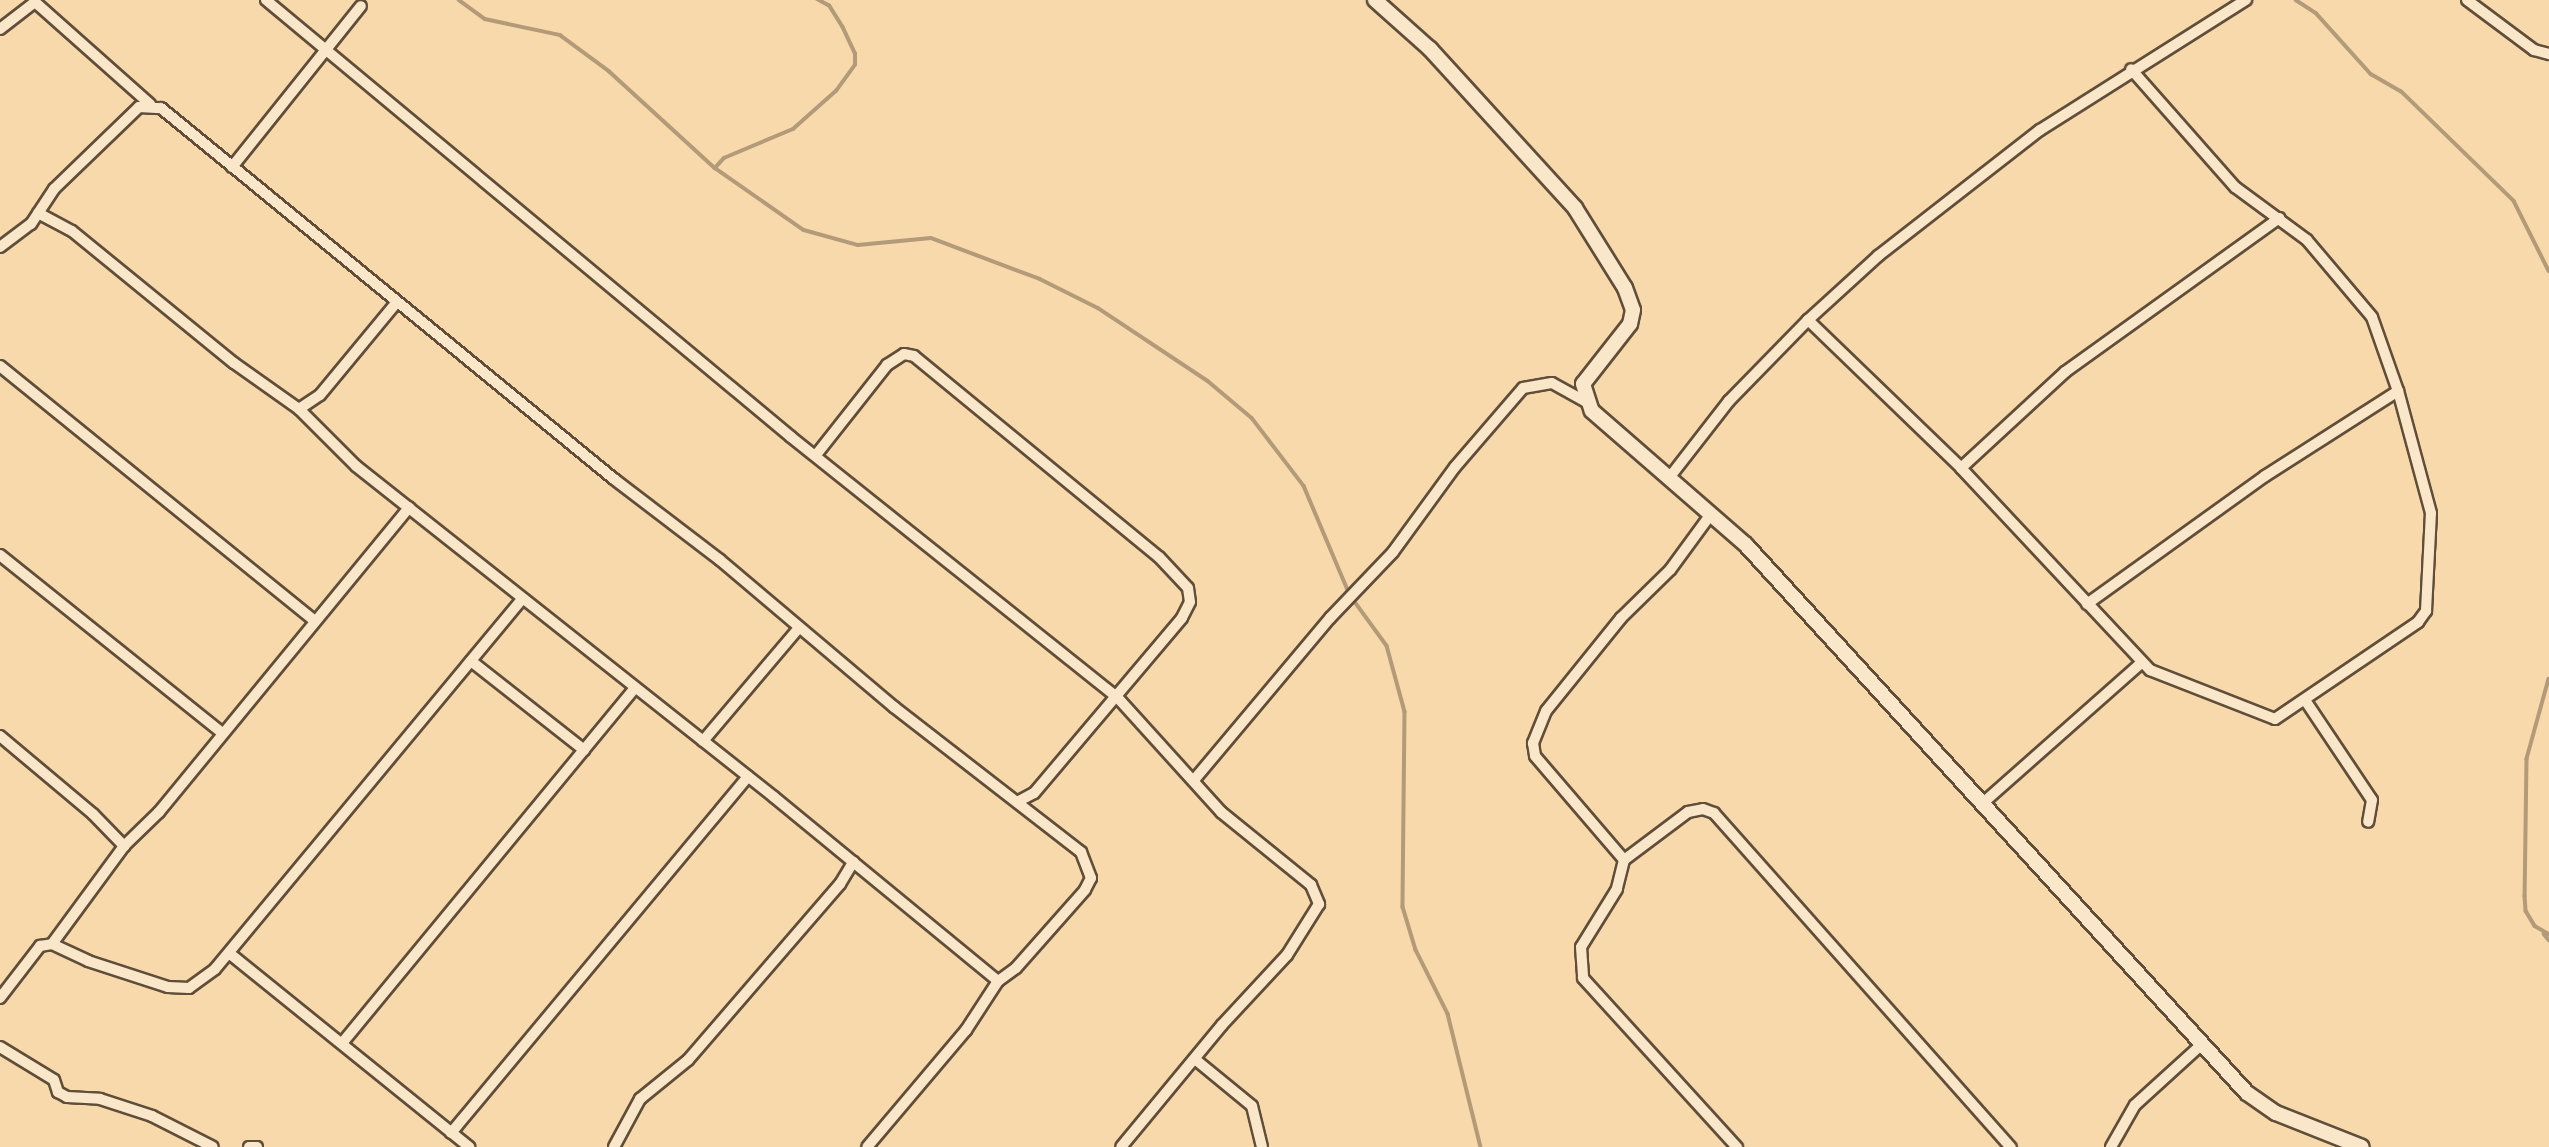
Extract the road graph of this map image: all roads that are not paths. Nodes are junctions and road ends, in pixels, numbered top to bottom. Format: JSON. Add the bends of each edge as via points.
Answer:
{"nodes":[{"id":1,"x":266,"y":0,"type":"edge"},
{"id":2,"x":1375,"y":0,"type":"edge"},
{"id":3,"x":2246,"y":0,"type":"edge"},
{"id":4,"x":2467,"y":0,"type":"edge"},
{"id":5,"x":361,"y":6,"type":"dead end"},
{"id":6,"x":0,"y":29,"type":"edge"},
{"id":7,"x":328,"y":47,"type":"junction"},
{"id":8,"x":2549,"y":54,"type":"edge"},
{"id":9,"x":2131,"y":69,"type":"junction"},
{"id":10,"x":150,"y":104,"type":"junction"},
{"id":11,"x":232,"y":167,"type":"junction"},
{"id":12,"x":38,"y":213,"type":"junction"},
{"id":13,"x":2279,"y":218,"type":"junction"},
{"id":14,"x":0,"y":247,"type":"edge"},
{"id":15,"x":397,"y":302,"type":"junction"},
{"id":16,"x":1808,"y":320,"type":"junction"},
{"id":17,"x":0,"y":366,"type":"edge"},
{"id":18,"x":2398,"y":391,"type":"junction"},
{"id":19,"x":1586,"y":402,"type":"junction"},
{"id":20,"x":299,"y":409,"type":"junction"},
{"id":21,"x":816,"y":455,"type":"junction"},
{"id":22,"x":1961,"y":468,"type":"junction"},
{"id":23,"x":1669,"y":478,"type":"junction"},
{"id":24,"x":410,"y":508,"type":"junction"},
{"id":25,"x":1711,"y":514,"type":"junction"},
{"id":26,"x":0,"y":555,"type":"edge"},
{"id":27,"x":522,"y":599,"type":"junction"},
{"id":28,"x":2087,"y":604,"type":"junction"},
{"id":29,"x":315,"y":621,"type":"junction"},
{"id":30,"x":799,"y":628,"type":"junction"},
{"id":31,"x":471,"y":660,"type":"junction"},
{"id":32,"x":2140,"y":664,"type":"junction"},
{"id":33,"x":635,"y":688,"type":"junction"},
{"id":34,"x":1118,"y":698,"type":"junction"},
{"id":35,"x":2305,"y":699,"type":"junction"},
{"id":36,"x":221,"y":732,"type":"junction"},
{"id":37,"x":0,"y":736,"type":"edge"},
{"id":38,"x":703,"y":741,"type":"junction"},
{"id":39,"x":584,"y":750,"type":"junction"},
{"id":40,"x":748,"y":776,"type":"junction"},
{"id":41,"x":1194,"y":780,"type":"junction"},
{"id":42,"x":1017,"y":802,"type":"junction"},
{"id":43,"x":1983,"y":803,"type":"junction"},
{"id":44,"x":2368,"y":822,"type":"dead end"},
{"id":45,"x":124,"y":846,"type":"junction"},
{"id":46,"x":1624,"y":860,"type":"junction"},
{"id":47,"x":853,"y":862,"type":"junction"},
{"id":48,"x":52,"y":944,"type":"junction"},
{"id":49,"x":229,"y":953,"type":"junction"},
{"id":50,"x":998,"y":981,"type":"junction"},
{"id":51,"x":0,"y":998,"type":"edge"},
{"id":52,"x":343,"y":1042,"type":"junction"},
{"id":53,"x":2201,"y":1045,"type":"junction"},
{"id":54,"x":0,"y":1047,"type":"edge"},
{"id":55,"x":1196,"y":1060,"type":"junction"},
{"id":56,"x":451,"y":1133,"type":"junction"},
{"id":57,"x":213,"y":1147,"type":"edge"},
{"id":58,"x":248,"y":1147,"type":"edge"},
{"id":59,"x":257,"y":1147,"type":"edge"},
{"id":60,"x":469,"y":1147,"type":"edge"},
{"id":61,"x":614,"y":1147,"type":"edge"},
{"id":62,"x":867,"y":1147,"type":"edge"},
{"id":63,"x":1121,"y":1147,"type":"edge"},
{"id":64,"x":1262,"y":1147,"type":"edge"},
{"id":65,"x":1737,"y":1147,"type":"edge"},
{"id":66,"x":2011,"y":1147,"type":"edge"},
{"id":67,"x":2111,"y":1147,"type":"edge"},
{"id":68,"x":2362,"y":1147,"type":"edge"}],
"edges":[{"from":1,"to":7,"type":"street"},
{"from":2,"to":19,"type":"street","via":[[1430,49],[1575,208],[1625,288],[1633,310],[1630,324],[1589,373],[1583,384]]},
{"from":3,"to":9,"type":"street"},
{"from":4,"to":8,"type":"street","via":[[2520,40]]},
{"from":5,"to":7,"type":"street"},
{"from":6,"to":10,"type":"street","via":[[35,2]]},
{"from":7,"to":11,"type":"street"},
{"from":7,"to":21,"type":"street"},
{"from":9,"to":13,"type":"street","via":[[2235,187]]},
{"from":9,"to":16,"type":"street","via":[[2019,145],[1878,256]]},
{"from":10,"to":11,"type":"street"},
{"from":10,"to":12,"type":"street","via":[[124,120],[54,189]]},
{"from":11,"to":15,"type":"street"},
{"from":12,"to":14,"type":"street"},
{"from":12,"to":20,"type":"street","via":[[72,232],[234,363]]},
{"from":13,"to":18,"type":"street","via":[[2354,291],[2372,317]]},
{"from":13,"to":22,"type":"street","via":[[2064,372]]},
{"from":15,"to":20,"type":"street","via":[[320,395]]},
{"from":15,"to":30,"type":"street"},
{"from":16,"to":22,"type":"street"},
{"from":16,"to":23,"type":"street","via":[[1729,401]]},
{"from":17,"to":29,"type":"street"},
{"from":18,"to":28,"type":"street","via":[[2265,476]]},
{"from":18,"to":35,"type":"street","via":[[2431,513],[2426,611],[2418,622]]},
{"from":19,"to":23,"type":"street"},
{"from":19,"to":41,"type":"street","via":[[1552,383],[1523,388],[1455,467],[1382,565],[1329,618]]},
{"from":20,"to":24,"type":"street","via":[[356,466]]},
{"from":21,"to":34,"type":"street"},
{"from":21,"to":34,"type":"street","via":[[895,358],[914,356],[954,385],[1159,557],[1188,588],[1190,602],[1182,618]]},
{"from":22,"to":28,"type":"street"},
{"from":23,"to":25,"type":"street"},
{"from":24,"to":27,"type":"street"},
{"from":24,"to":29,"type":"street"},
{"from":25,"to":43,"type":"street","via":[[1746,545]]},
{"from":25,"to":46,"type":"street","via":[[1670,570],[1604,637],[1536,729],[1535,756]]},
{"from":26,"to":36,"type":"street"},
{"from":27,"to":31,"type":"street"},
{"from":27,"to":33,"type":"street"},
{"from":28,"to":32,"type":"street"},
{"from":29,"to":36,"type":"street"},
{"from":30,"to":38,"type":"street"},
{"from":30,"to":42,"type":"street"},
{"from":31,"to":39,"type":"street"},
{"from":31,"to":49,"type":"street"},
{"from":32,"to":35,"type":"street","via":[[2269,718],[2281,716]]},
{"from":32,"to":43,"type":"street"},
{"from":33,"to":38,"type":"street"},
{"from":33,"to":39,"type":"street"},
{"from":34,"to":41,"type":"street"},
{"from":34,"to":42,"type":"street","via":[[1034,793]]},
{"from":35,"to":44,"type":"street","via":[[2372,800]]},
{"from":36,"to":45,"type":"street","via":[[159,812]]},
{"from":37,"to":45,"type":"street"},
{"from":38,"to":40,"type":"street"},
{"from":39,"to":52,"type":"street"},
{"from":40,"to":47,"type":"street"},
{"from":40,"to":56,"type":"street"},
{"from":41,"to":55,"type":"street","via":[[1221,812],[1311,885],[1319,904],[1287,955]]},
{"from":42,"to":50,"type":"street","via":[[1081,852],[1091,878],[1016,968]]},
{"from":43,"to":53,"type":"street"},
{"from":45,"to":48,"type":"street"},
{"from":46,"to":65,"type":"street","via":[[1617,889],[1581,947],[1583,978]]},
{"from":46,"to":66,"type":"street","via":[[1688,812],[1703,809],[1714,813]]},
{"from":47,"to":50,"type":"street"},
{"from":47,"to":61,"type":"street","via":[[840,884],[688,1060],[640,1099]]},
{"from":48,"to":49,"type":"street","via":[[168,987],[189,988]]},
{"from":48,"to":51,"type":"street","via":[[40,946]]},
{"from":49,"to":52,"type":"street"},
{"from":50,"to":62,"type":"street","via":[[966,1030]]},
{"from":52,"to":56,"type":"street"},
{"from":53,"to":67,"type":"street","via":[[2134,1105]]},
{"from":53,"to":68,"type":"street","via":[[2262,1105]]},
{"from":54,"to":57,"type":"street","via":[[54,1080],[58,1092],[67,1097],[100,1099],[152,1116]]},
{"from":55,"to":63,"type":"street"},
{"from":55,"to":64,"type":"street","via":[[1252,1106]]},
{"from":56,"to":60,"type":"street"},
{"from":58,"to":59,"type":"street"}]}
